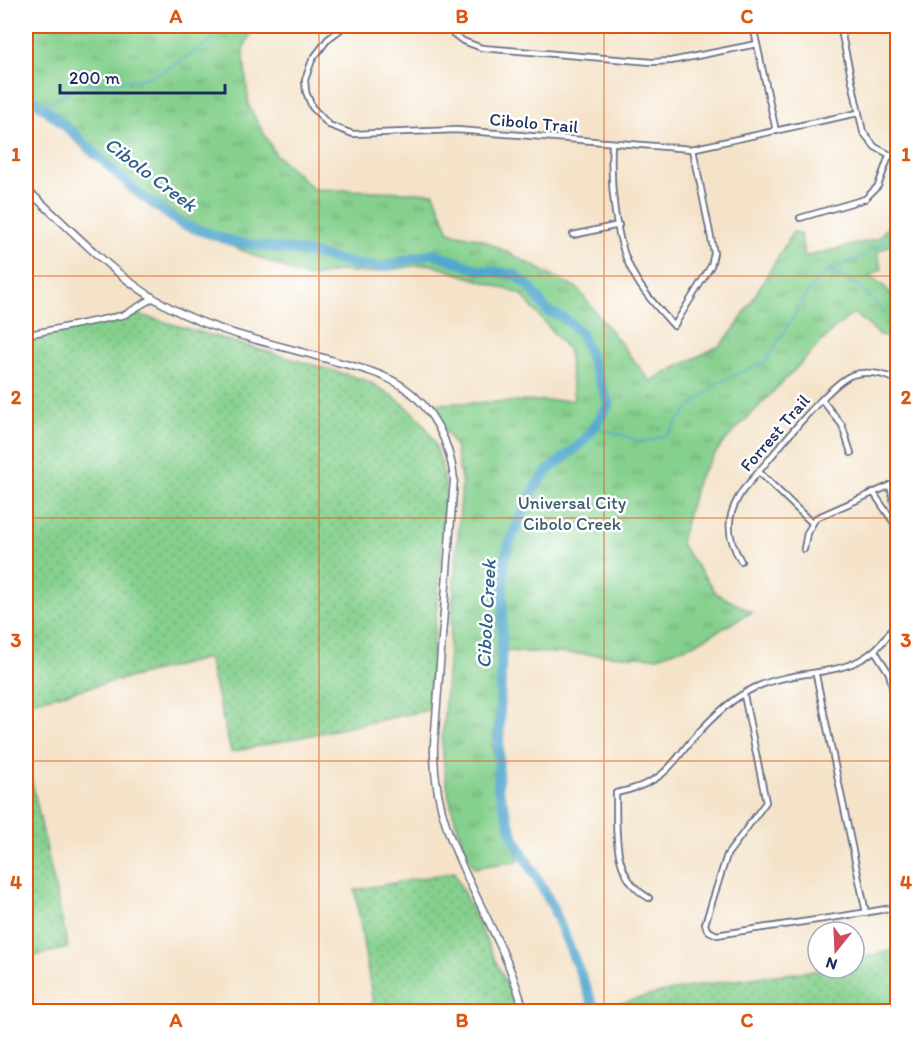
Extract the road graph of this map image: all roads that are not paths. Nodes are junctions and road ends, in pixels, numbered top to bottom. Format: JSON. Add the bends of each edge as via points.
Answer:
{"nodes":[{"id":1,"x":345,"y":26,"type":"edge"},
{"id":2,"x":443,"y":26,"type":"edge"},
{"id":3,"x":753,"y":26,"type":"edge"},
{"id":4,"x":840,"y":26,"type":"edge"},
{"id":5,"x":757,"y":44,"type":"junction"},
{"id":6,"x":858,"y":113,"type":"junction"},
{"id":7,"x":776,"y":131,"type":"junction"},
{"id":8,"x":612,"y":143,"type":"junction"},
{"id":9,"x":693,"y":149,"type":"junction"},
{"id":10,"x":889,"y":156,"type":"junction"},
{"id":11,"x":897,"y":159,"type":"edge"},
{"id":12,"x":26,"y":189,"type":"edge"},
{"id":13,"x":800,"y":218,"type":"dead end"},
{"id":14,"x":619,"y":225,"type":"junction"},
{"id":15,"x":573,"y":236,"type":"dead end"},
{"id":16,"x":153,"y":298,"type":"junction"},
{"id":17,"x":26,"y":335,"type":"edge"},
{"id":18,"x":897,"y":380,"type":"edge"},
{"id":19,"x":822,"y":400,"type":"junction"},
{"id":20,"x":851,"y":453,"type":"dead end"},
{"id":21,"x":759,"y":472,"type":"junction"},
{"id":22,"x":897,"y":482,"type":"edge"},
{"id":23,"x":890,"y":485,"type":"junction"},
{"id":24,"x":873,"y":492,"type":"junction"},
{"id":25,"x":812,"y":523,"type":"junction"},
{"id":26,"x":894,"y":523,"type":"junction"},
{"id":27,"x":897,"y":535,"type":"edge"},
{"id":28,"x":804,"y":549,"type":"dead end"},
{"id":29,"x":741,"y":561,"type":"dead end"},
{"id":30,"x":897,"y":617,"type":"edge"},
{"id":31,"x":875,"y":651,"type":"junction"},
{"id":32,"x":816,"y":675,"type":"junction"},
{"id":33,"x":744,"y":695,"type":"junction"},
{"id":34,"x":897,"y":712,"type":"edge"},
{"id":35,"x":649,"y":898,"type":"dead end"},
{"id":36,"x":897,"y":907,"type":"edge"},
{"id":37,"x":866,"y":913,"type":"junction"},
{"id":38,"x":524,"y":1011,"type":"edge"}],
"edges":[{"from":1,"to":8,"type":"street","name":"Cibolo Trail","via":[[319,49],[305,80],[312,107],[340,131],[353,134],[457,130]]},
{"from":2,"to":5,"type":"street","via":[[463,41],[482,48],[652,62]]},
{"from":3,"to":5,"type":"street"},
{"from":4,"to":6,"type":"street"},
{"from":5,"to":7,"type":"street"},
{"from":6,"to":7,"type":"street","name":"Cibolo Trail"},
{"from":6,"to":10,"type":"street","via":[[868,140]]},
{"from":7,"to":9,"type":"street","name":"Cibolo Trail"},
{"from":8,"to":9,"type":"street","name":"Cibolo Trail"},
{"from":8,"to":14,"type":"street","via":[[611,179]]},
{"from":9,"to":14,"type":"street","via":[[714,253],[711,266],[674,326],[633,273]]},
{"from":10,"to":11,"type":"street"},
{"from":10,"to":13,"type":"street","via":[[878,186],[866,200]]},
{"from":12,"to":16,"type":"main road","via":[[108,265]]},
{"from":14,"to":15,"type":"street"},
{"from":16,"to":17,"type":"street","via":[[124,315]]},
{"from":16,"to":38,"type":"main road","via":[[214,326],[388,379],[418,399],[440,430],[450,453],[453,491],[434,744],[435,783],[451,842]]},
{"from":18,"to":19,"type":"street","name":"Forrest Trail","via":[[874,373],[853,375]]},
{"from":19,"to":20,"type":"street","via":[[842,425]]},
{"from":19,"to":21,"type":"street","name":"Forrest Trail"},
{"from":21,"to":25,"type":"street"},
{"from":21,"to":29,"type":"street","name":"Forrest Trail","via":[[735,502],[727,523]]},
{"from":22,"to":23,"type":"street"},
{"from":23,"to":24,"type":"street"},
{"from":23,"to":26,"type":"street","via":[[896,512]]},
{"from":24,"to":25,"type":"street","via":[[828,510]]},
{"from":24,"to":26,"type":"street"},
{"from":25,"to":28,"type":"street"},
{"from":26,"to":27,"type":"street"},
{"from":30,"to":31,"type":"street"},
{"from":31,"to":32,"type":"street"},
{"from":31,"to":34,"type":"street","via":[[889,673]]},
{"from":32,"to":33,"type":"street","via":[[757,687]]},
{"from":32,"to":37,"type":"street"},
{"from":33,"to":35,"type":"street","via":[[715,716],[658,777],[639,788],[616,793],[622,869],[629,884]]},
{"from":33,"to":37,"type":"street","via":[[766,802],[727,855],[704,931],[717,934]]},
{"from":36,"to":37,"type":"street"}]}
